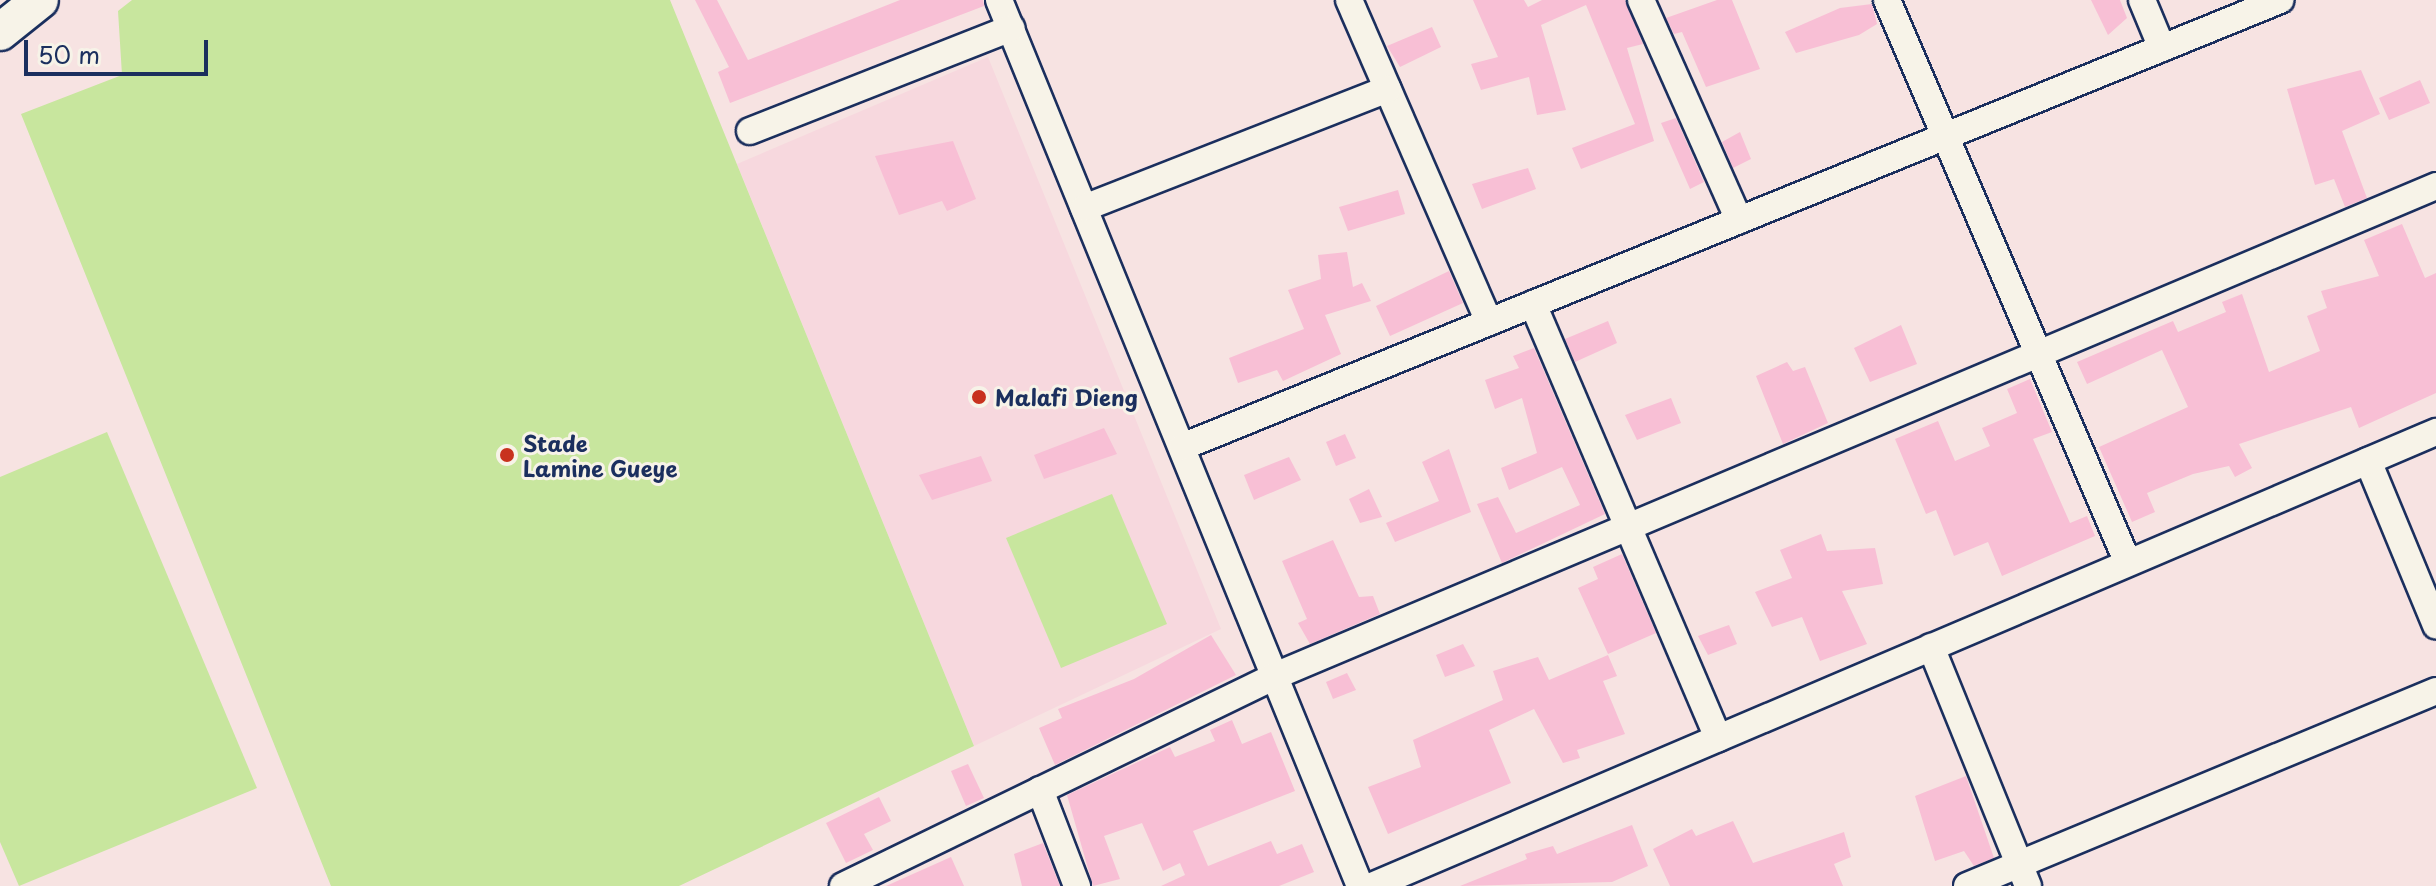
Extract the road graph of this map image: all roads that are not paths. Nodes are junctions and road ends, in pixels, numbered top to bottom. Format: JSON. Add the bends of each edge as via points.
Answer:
{"nodes":[{"id":1,"x":40,"y":0,"type":"edge"},
{"id":2,"x":999,"y":0,"type":"edge"},
{"id":3,"x":1349,"y":0,"type":"edge"},
{"id":4,"x":1641,"y":0,"type":"edge"},
{"id":5,"x":1887,"y":0,"type":"edge"},
{"id":6,"x":2142,"y":0,"type":"edge"},
{"id":7,"x":2280,"y":0,"type":"edge"},
{"id":8,"x":1011,"y":28,"type":"junction"},
{"id":9,"x":0,"y":32,"type":"edge"},
{"id":10,"x":2162,"y":48,"type":"junction"},
{"id":11,"x":1387,"y":89,"type":"junction"},
{"id":12,"x":750,"y":131,"type":"dead end"},
{"id":13,"x":1947,"y":135,"type":"junction"},
{"id":14,"x":2436,"y":186,"type":"edge"},
{"id":15,"x":1084,"y":208,"type":"junction"},
{"id":16,"x":1739,"y":220,"type":"junction"},
{"id":17,"x":1533,"y":304,"type":"junction"},
{"id":18,"x":1489,"y":322,"type":"junction"},
{"id":19,"x":2039,"y":353,"type":"junction"},
{"id":20,"x":2436,"y":432,"type":"edge"},
{"id":21,"x":1182,"y":447,"type":"junction"},
{"id":22,"x":2368,"y":461,"type":"junction"},
{"id":23,"x":1628,"y":527,"type":"junction"},
{"id":24,"x":2128,"y":563,"type":"junction"},
{"id":25,"x":2436,"y":625,"type":"edge"},
{"id":26,"x":1931,"y":647,"type":"junction"},
{"id":27,"x":1275,"y":676,"type":"junction"},
{"id":28,"x":2436,"y":691,"type":"edge"},
{"id":29,"x":1718,"y":738,"type":"junction"},
{"id":30,"x":1040,"y":790,"type":"junction"},
{"id":31,"x":2024,"y":874,"type":"edge"},
{"id":32,"x":843,"y":886,"type":"edge"},
{"id":33,"x":1077,"y":886,"type":"edge"},
{"id":34,"x":1360,"y":886,"type":"edge"},
{"id":35,"x":1372,"y":886,"type":"edge"},
{"id":36,"x":1967,"y":886,"type":"edge"}],
"edges":[{"from":1,"to":9,"type":"street"},
{"from":2,"to":8,"type":"street"},
{"from":3,"to":11,"type":"street"},
{"from":4,"to":16,"type":"street"},
{"from":5,"to":13,"type":"street"},
{"from":6,"to":10,"type":"street"},
{"from":7,"to":10,"type":"street"},
{"from":8,"to":12,"type":"street"},
{"from":8,"to":15,"type":"street"},
{"from":10,"to":13,"type":"street"},
{"from":11,"to":15,"type":"street"},
{"from":11,"to":18,"type":"street"},
{"from":13,"to":16,"type":"street"},
{"from":13,"to":19,"type":"street"},
{"from":14,"to":19,"type":"street"},
{"from":15,"to":21,"type":"street"},
{"from":16,"to":17,"type":"street"},
{"from":17,"to":18,"type":"street"},
{"from":17,"to":23,"type":"street"},
{"from":18,"to":21,"type":"street"},
{"from":19,"to":23,"type":"street"},
{"from":19,"to":24,"type":"street"},
{"from":20,"to":22,"type":"street"},
{"from":21,"to":27,"type":"street"},
{"from":22,"to":24,"type":"street"},
{"from":22,"to":25,"type":"street"},
{"from":23,"to":27,"type":"street"},
{"from":23,"to":29,"type":"street"},
{"from":24,"to":26,"type":"street"},
{"from":26,"to":29,"type":"street"},
{"from":26,"to":31,"type":"street"},
{"from":27,"to":30,"type":"street"},
{"from":27,"to":34,"type":"street"},
{"from":28,"to":31,"type":"street"},
{"from":29,"to":35,"type":"street"},
{"from":30,"to":32,"type":"street"},
{"from":30,"to":33,"type":"street"},
{"from":31,"to":36,"type":"street"}]}
